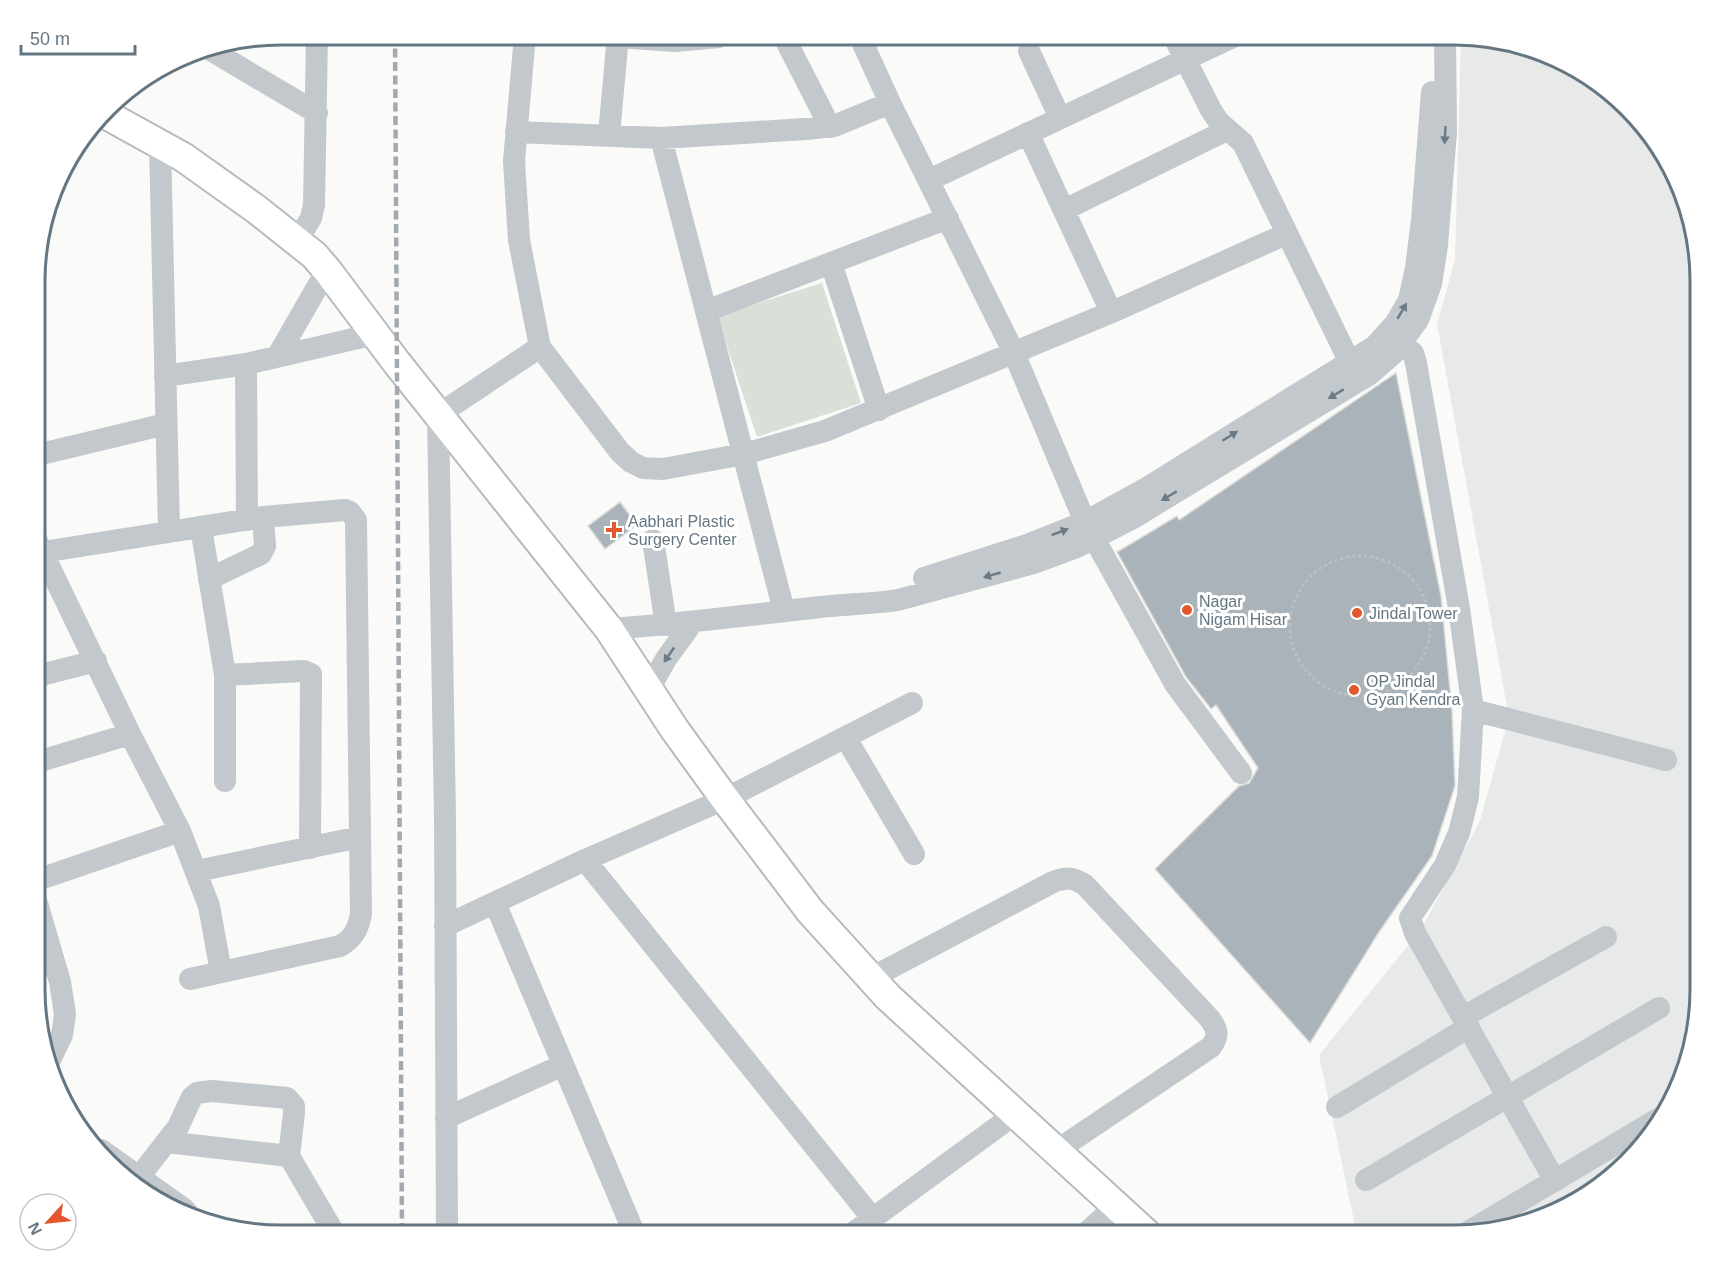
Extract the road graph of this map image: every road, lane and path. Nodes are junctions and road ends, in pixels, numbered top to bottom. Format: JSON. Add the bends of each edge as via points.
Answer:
{"nodes":[{"id":1,"x":317,"y":45,"type":"edge"},
{"id":2,"x":524,"y":45,"type":"edge"},
{"id":3,"x":617,"y":45,"type":"edge"},
{"id":4,"x":788,"y":45,"type":"edge"},
{"id":5,"x":869,"y":45,"type":"edge"},
{"id":6,"x":1178,"y":45,"type":"edge"},
{"id":7,"x":1215,"y":45,"type":"edge"},
{"id":8,"x":1431,"y":45,"type":"edge"},
{"id":9,"x":1445,"y":45,"type":"edge"},
{"id":10,"x":1029,"y":51,"type":"dead end"},
{"id":11,"x":217,"y":54,"type":"edge"},
{"id":12,"x":1184,"y":59,"type":"junction"},
{"id":13,"x":890,"y":103,"type":"junction"},
{"id":14,"x":316,"y":113,"type":"junction"},
{"id":15,"x":111,"y":117,"type":"edge"},
{"id":16,"x":1060,"y":118,"type":"junction"},
{"id":17,"x":830,"y":127,"type":"junction"},
{"id":18,"x":1227,"y":130,"type":"junction"},
{"id":19,"x":516,"y":132,"type":"junction"},
{"id":20,"x":1028,"y":133,"type":"junction"},
{"id":21,"x":609,"y":135,"type":"junction"},
{"id":22,"x":661,"y":138,"type":"junction"},
{"id":23,"x":160,"y":143,"type":"junction"},
{"id":24,"x":929,"y":180,"type":"junction"},
{"id":25,"x":1064,"y":210,"type":"junction"},
{"id":26,"x":948,"y":218,"type":"junction"},
{"id":27,"x":1286,"y":234,"type":"junction"},
{"id":28,"x":297,"y":241,"type":"junction"},
{"id":29,"x":831,"y":263,"type":"junction"},
{"id":30,"x":327,"y":270,"type":"junction"},
{"id":31,"x":706,"y":311,"type":"junction"},
{"id":32,"x":1111,"y":312,"type":"junction"},
{"id":33,"x":375,"y":334,"type":"junction"},
{"id":34,"x":1393,"y":339,"type":"junction"},
{"id":35,"x":540,"y":346,"type":"junction"},
{"id":36,"x":1014,"y":353,"type":"junction"},
{"id":37,"x":277,"y":357,"type":"junction"},
{"id":38,"x":246,"y":364,"type":"junction"},
{"id":39,"x":1354,"y":371,"type":"junction"},
{"id":40,"x":165,"y":376,"type":"junction"},
{"id":41,"x":879,"y":410,"type":"junction"},
{"id":42,"x":438,"y":416,"type":"junction"},
{"id":43,"x":166,"y":424,"type":"junction"},
{"id":44,"x":45,"y":453,"type":"edge"},
{"id":45,"x":744,"y":454,"type":"junction"},
{"id":46,"x":255,"y":519,"type":"junction"},
{"id":47,"x":201,"y":527,"type":"junction"},
{"id":48,"x":1090,"y":530,"type":"junction"},
{"id":49,"x":169,"y":531,"type":"junction"},
{"id":50,"x":653,"y":540,"type":"dead end"},
{"id":51,"x":45,"y":545,"type":"edge"},
{"id":52,"x":45,"y":556,"type":"edge"},
{"id":53,"x":209,"y":579,"type":"junction"},
{"id":54,"x":1418,"y":586,"type":"joint"},
{"id":55,"x":784,"y":611,"type":"junction"},
{"id":56,"x":692,"y":623,"type":"junction"},
{"id":57,"x":666,"y":625,"type":"junction"},
{"id":58,"x":609,"y":629,"type":"junction"},
{"id":59,"x":96,"y":661,"type":"junction"},
{"id":60,"x":45,"y":674,"type":"edge"},
{"id":61,"x":225,"y":675,"type":"junction"},
{"id":62,"x":649,"y":689,"type":"junction"},
{"id":63,"x":912,"y":703,"type":"dead end"},
{"id":64,"x":1473,"y":710,"type":"junction"},
{"id":65,"x":130,"y":734,"type":"junction"},
{"id":66,"x":846,"y":738,"type":"junction"},
{"id":67,"x":45,"y":760,"type":"edge"},
{"id":68,"x":1666,"y":760,"type":"dead end"},
{"id":69,"x":1241,"y":773,"type":"dead end"},
{"id":70,"x":225,"y":780,"type":"dead end"},
{"id":71,"x":725,"y":800,"type":"junction"},
{"id":72,"x":180,"y":831,"type":"junction"},
{"id":73,"x":360,"y":837,"type":"junction"},
{"id":74,"x":310,"y":848,"type":"junction"},
{"id":75,"x":914,"y":854,"type":"dead end"},
{"id":76,"x":585,"y":860,"type":"junction"},
{"id":77,"x":196,"y":871,"type":"junction"},
{"id":78,"x":45,"y":877,"type":"edge"},
{"id":79,"x":495,"y":903,"type":"junction"},
{"id":80,"x":445,"y":926,"type":"junction"},
{"id":81,"x":1606,"y":937,"type":"dead end"},
{"id":82,"x":45,"y":952,"type":"edge"},
{"id":83,"x":221,"y":972,"type":"junction"},
{"id":84,"x":871,"y":978,"type":"junction"},
{"id":85,"x":190,"y":979,"type":"dead end"},
{"id":86,"x":1659,"y":1008,"type":"dead end"},
{"id":87,"x":1466,"y":1022,"type":"junction"},
{"id":88,"x":54,"y":1052,"type":"edge"},
{"id":89,"x":562,"y":1065,"type":"junction"},
{"id":90,"x":1509,"y":1097,"type":"junction"},
{"id":91,"x":1337,"y":1107,"type":"dead end"},
{"id":92,"x":1015,"y":1114,"type":"junction"},
{"id":93,"x":446,"y":1118,"type":"junction"},
{"id":94,"x":1646,"y":1126,"type":"edge"},
{"id":95,"x":166,"y":1142,"type":"junction"},
{"id":96,"x":1056,"y":1151,"type":"junction"},
{"id":97,"x":289,"y":1156,"type":"junction"},
{"id":98,"x":134,"y":1174,"type":"edge"},
{"id":99,"x":139,"y":1177,"type":"junction"},
{"id":100,"x":1366,"y":1180,"type":"dead end"},
{"id":101,"x":1555,"y":1180,"type":"junction"},
{"id":102,"x":152,"y":1186,"type":"edge"},
{"id":103,"x":1116,"y":1206,"type":"junction"},
{"id":104,"x":873,"y":1219,"type":"junction"},
{"id":105,"x":1483,"y":1223,"type":"edge"},
{"id":106,"x":329,"y":1225,"type":"edge"},
{"id":107,"x":447,"y":1225,"type":"edge"},
{"id":108,"x":631,"y":1225,"type":"edge"},
{"id":109,"x":864,"y":1225,"type":"edge"},
{"id":110,"x":1095,"y":1225,"type":"edge"},
{"id":111,"x":1137,"y":1225,"type":"edge"}],
"edges":[{"from":1,"to":14,"type":"street"},
{"from":2,"to":19,"type":"street"},
{"from":3,"to":21,"type":"street"},
{"from":4,"to":17,"type":"street"},
{"from":5,"to":13,"type":"street"},
{"from":6,"to":12,"type":"street"},
{"from":7,"to":12,"type":"street"},
{"from":34,"to":8,"type":"street","one_way":true,"via":[[1395,324],[1409,300],[1416,268],[1433,83]]},
{"from":9,"to":34,"type":"street","one_way":true,"via":[[1446,132],[1431,284],[1418,320]]},
{"from":10,"to":16,"type":"street"},
{"from":11,"to":14,"type":"street"},
{"from":12,"to":16,"type":"street"},
{"from":12,"to":18,"type":"street","via":[[1211,110]]},
{"from":13,"to":17,"type":"street"},
{"from":13,"to":24,"type":"street"},
{"from":14,"to":28,"type":"street","via":[[314,205]]},
{"from":15,"to":23,"type":"main road"},
{"from":16,"to":20,"type":"street"},
{"from":17,"to":22,"type":"street"},
{"from":18,"to":25,"type":"street"},
{"from":18,"to":27,"type":"street","via":[[1243,143]]},
{"from":19,"to":21,"type":"street"},
{"from":19,"to":35,"type":"street","via":[[519,240]]},
{"from":20,"to":24,"type":"street"},
{"from":20,"to":25,"type":"street"},
{"from":21,"to":22,"type":"street"},
{"from":22,"to":31,"type":"street"},
{"from":23,"to":28,"type":"main road"},
{"from":23,"to":40,"type":"street"},
{"from":24,"to":26,"type":"street"},
{"from":25,"to":32,"type":"street"},
{"from":26,"to":29,"type":"street"},
{"from":26,"to":36,"type":"street"},
{"from":27,"to":32,"type":"street"},
{"from":27,"to":39,"type":"street"},
{"from":28,"to":30,"type":"main road"},
{"from":29,"to":31,"type":"street"},
{"from":29,"to":41,"type":"street"},
{"from":30,"to":33,"type":"main road"},
{"from":30,"to":37,"type":"street"},
{"from":31,"to":45,"type":"street"},
{"from":32,"to":36,"type":"street"},
{"from":33,"to":37,"type":"street"},
{"from":33,"to":42,"type":"main road"},
{"from":34,"to":39,"type":"street","via":[[1375,346]]},
{"from":34,"to":64,"type":"street","via":[[1413,352],[1416,363]]},
{"from":35,"to":42,"type":"street"},
{"from":35,"to":45,"type":"street","via":[[631,462],[643,468],[663,469]]},
{"from":36,"to":41,"type":"street"},
{"from":36,"to":48,"type":"street"},
{"from":37,"to":38,"type":"street"},
{"from":38,"to":40,"type":"street"},
{"from":38,"to":46,"type":"street"},
{"from":39,"to":48,"type":"street","via":[[1145,489]]},
{"from":40,"to":43,"type":"street"},
{"from":41,"to":45,"type":"street","via":[[825,431]]},
{"from":42,"to":58,"type":"main road"},
{"from":42,"to":80,"type":"street"},
{"from":43,"to":44,"type":"street"},
{"from":43,"to":49,"type":"street"},
{"from":45,"to":55,"type":"street"},
{"from":46,"to":47,"type":"street"},
{"from":46,"to":53,"type":"street","via":[[265,546],[261,554]]},
{"from":46,"to":73,"type":"street","via":[[345,510],[356,520]]},
{"from":47,"to":49,"type":"street"},
{"from":47,"to":53,"type":"street"},
{"from":48,"to":55,"type":"street","via":[[824,606]]},
{"from":48,"to":69,"type":"street","via":[[1175,684]]},
{"from":49,"to":51,"type":"street"},
{"from":50,"to":57,"type":"street"},
{"from":52,"to":59,"type":"street"},
{"from":53,"to":61,"type":"street"},
{"from":54,"to":54,"type":"path","via":[[1430,617],[1427,648],[1416,669],[1396,687],[1369,697],[1336,693],[1309,676],[1297,660],[1289,630],[1294,599],[1311,574],[1350,555],[1376,557],[1394,564]]},
{"from":55,"to":56,"type":"street"},
{"from":56,"to":57,"type":"street"},
{"from":56,"to":62,"type":"street","one_way":true},
{"from":57,"to":58,"type":"street"},
{"from":58,"to":62,"type":"main road"},
{"from":59,"to":60,"type":"street"},
{"from":59,"to":65,"type":"street"},
{"from":61,"to":70,"type":"street"},
{"from":61,"to":74,"type":"street","via":[[304,671],[311,675]]},
{"from":62,"to":71,"type":"main road"},
{"from":63,"to":66,"type":"street"},
{"from":64,"to":68,"type":"street"},
{"from":64,"to":87,"type":"street","via":[[1468,797],[1460,833],[1410,918]]},
{"from":65,"to":67,"type":"street"},
{"from":65,"to":72,"type":"street"},
{"from":66,"to":71,"type":"street"},
{"from":66,"to":75,"type":"street"},
{"from":71,"to":76,"type":"street"},
{"from":71,"to":84,"type":"main road","via":[[810,910]]},
{"from":72,"to":77,"type":"street"},
{"from":72,"to":78,"type":"street"},
{"from":73,"to":74,"type":"street"},
{"from":73,"to":83,"type":"street","via":[[361,914],[349,941]]},
{"from":74,"to":77,"type":"street"},
{"from":76,"to":79,"type":"street"},
{"from":76,"to":104,"type":"street"},
{"from":77,"to":83,"type":"street","via":[[209,906]]},
{"from":79,"to":80,"type":"street"},
{"from":79,"to":89,"type":"street"},
{"from":80,"to":93,"type":"street"},
{"from":81,"to":87,"type":"street"},
{"from":82,"to":88,"type":"street","via":[[60,982],[65,1014],[62,1035]]},
{"from":83,"to":85,"type":"street"},
{"from":84,"to":92,"type":"main road"},
{"from":84,"to":96,"type":"street","via":[[1053,882],[1075,878],[1085,885],[1210,1019],[1217,1028],[1217,1038],[1211,1047]]},
{"from":86,"to":90,"type":"street"},
{"from":87,"to":90,"type":"street"},
{"from":87,"to":91,"type":"street"},
{"from":89,"to":93,"type":"street"},
{"from":89,"to":108,"type":"street"},
{"from":90,"to":100,"type":"street"},
{"from":90,"to":101,"type":"street"},
{"from":92,"to":96,"type":"main road"},
{"from":92,"to":104,"type":"street"},
{"from":93,"to":107,"type":"street"},
{"from":94,"to":101,"type":"street"},
{"from":95,"to":97,"type":"street"},
{"from":95,"to":97,"type":"street","via":[[192,1097],[203,1091],[287,1098],[294,1106]]},
{"from":95,"to":99,"type":"street"},
{"from":96,"to":103,"type":"main road"},
{"from":97,"to":106,"type":"street"},
{"from":98,"to":99,"type":"street"},
{"from":99,"to":102,"type":"street"},
{"from":101,"to":105,"type":"street"},
{"from":103,"to":110,"type":"street"},
{"from":103,"to":111,"type":"main road"},
{"from":104,"to":109,"type":"street"}]}
